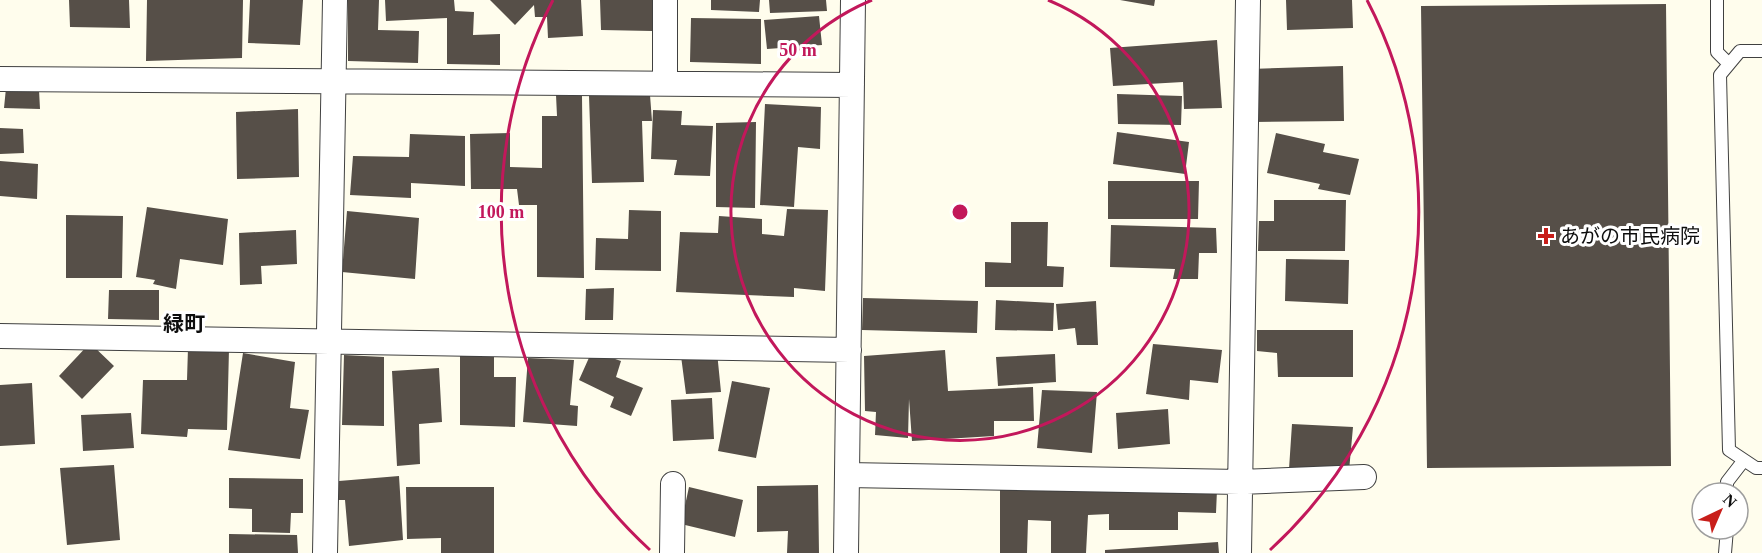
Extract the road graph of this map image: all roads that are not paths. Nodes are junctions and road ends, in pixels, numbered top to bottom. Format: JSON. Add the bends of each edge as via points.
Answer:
{"nodes":[{"id":1,"x":334,"y":0,"type":"edge"},
{"id":2,"x":665,"y":0,"type":"edge"},
{"id":3,"x":853,"y":0,"type":"edge"},
{"id":4,"x":1248,"y":0,"type":"edge"},
{"id":5,"x":1717,"y":0,"type":"edge"},
{"id":6,"x":1762,"y":51,"type":"edge"},
{"id":7,"x":1729,"y":64,"type":"junction"},
{"id":8,"x":0,"y":79,"type":"edge"},
{"id":9,"x":333,"y":81,"type":"junction"},
{"id":10,"x":665,"y":83,"type":"junction"},
{"id":11,"x":852,"y":85,"type":"junction"},
{"id":12,"x":0,"y":336,"type":"edge"},
{"id":13,"x":328,"y":341,"type":"junction"},
{"id":14,"x":849,"y":350,"type":"junction"},
{"id":15,"x":1744,"y":460,"type":"junction"},
{"id":16,"x":1762,"y":468,"type":"edge"},
{"id":17,"x":847,"y":475,"type":"junction"},
{"id":18,"x":1364,"y":477,"type":"dead end"},
{"id":19,"x":1728,"y":481,"type":"edge"},
{"id":20,"x":1240,"y":482,"type":"junction"},
{"id":21,"x":672,"y":484,"type":"dead end"},
{"id":22,"x":325,"y":553,"type":"edge"},
{"id":23,"x":672,"y":553,"type":"edge"},
{"id":24,"x":846,"y":553,"type":"edge"},
{"id":25,"x":1239,"y":553,"type":"edge"}],
"edges":[{"from":1,"to":9,"type":"street"},
{"from":2,"to":10,"type":"street"},
{"from":3,"to":11,"type":"street"},
{"from":4,"to":20,"type":"street"},
{"from":5,"to":7,"type":"lane","via":[[1717,52]]},
{"from":6,"to":7,"type":"lane","via":[[1740,51]]},
{"from":7,"to":15,"type":"lane","via":[[1720,75],[1729,450]]},
{"from":8,"to":9,"type":"street"},
{"from":9,"to":10,"type":"street"},
{"from":9,"to":13,"type":"street"},
{"from":10,"to":11,"type":"street"},
{"from":11,"to":14,"type":"street"},
{"from":12,"to":13,"type":"street"},
{"from":13,"to":14,"type":"street"},
{"from":13,"to":22,"type":"street"},
{"from":14,"to":17,"type":"street"},
{"from":15,"to":16,"type":"lane"},
{"from":15,"to":19,"type":"lane"},
{"from":17,"to":20,"type":"street"},
{"from":17,"to":24,"type":"street"},
{"from":18,"to":20,"type":"street"},
{"from":20,"to":25,"type":"street"},
{"from":21,"to":23,"type":"street"}]}
